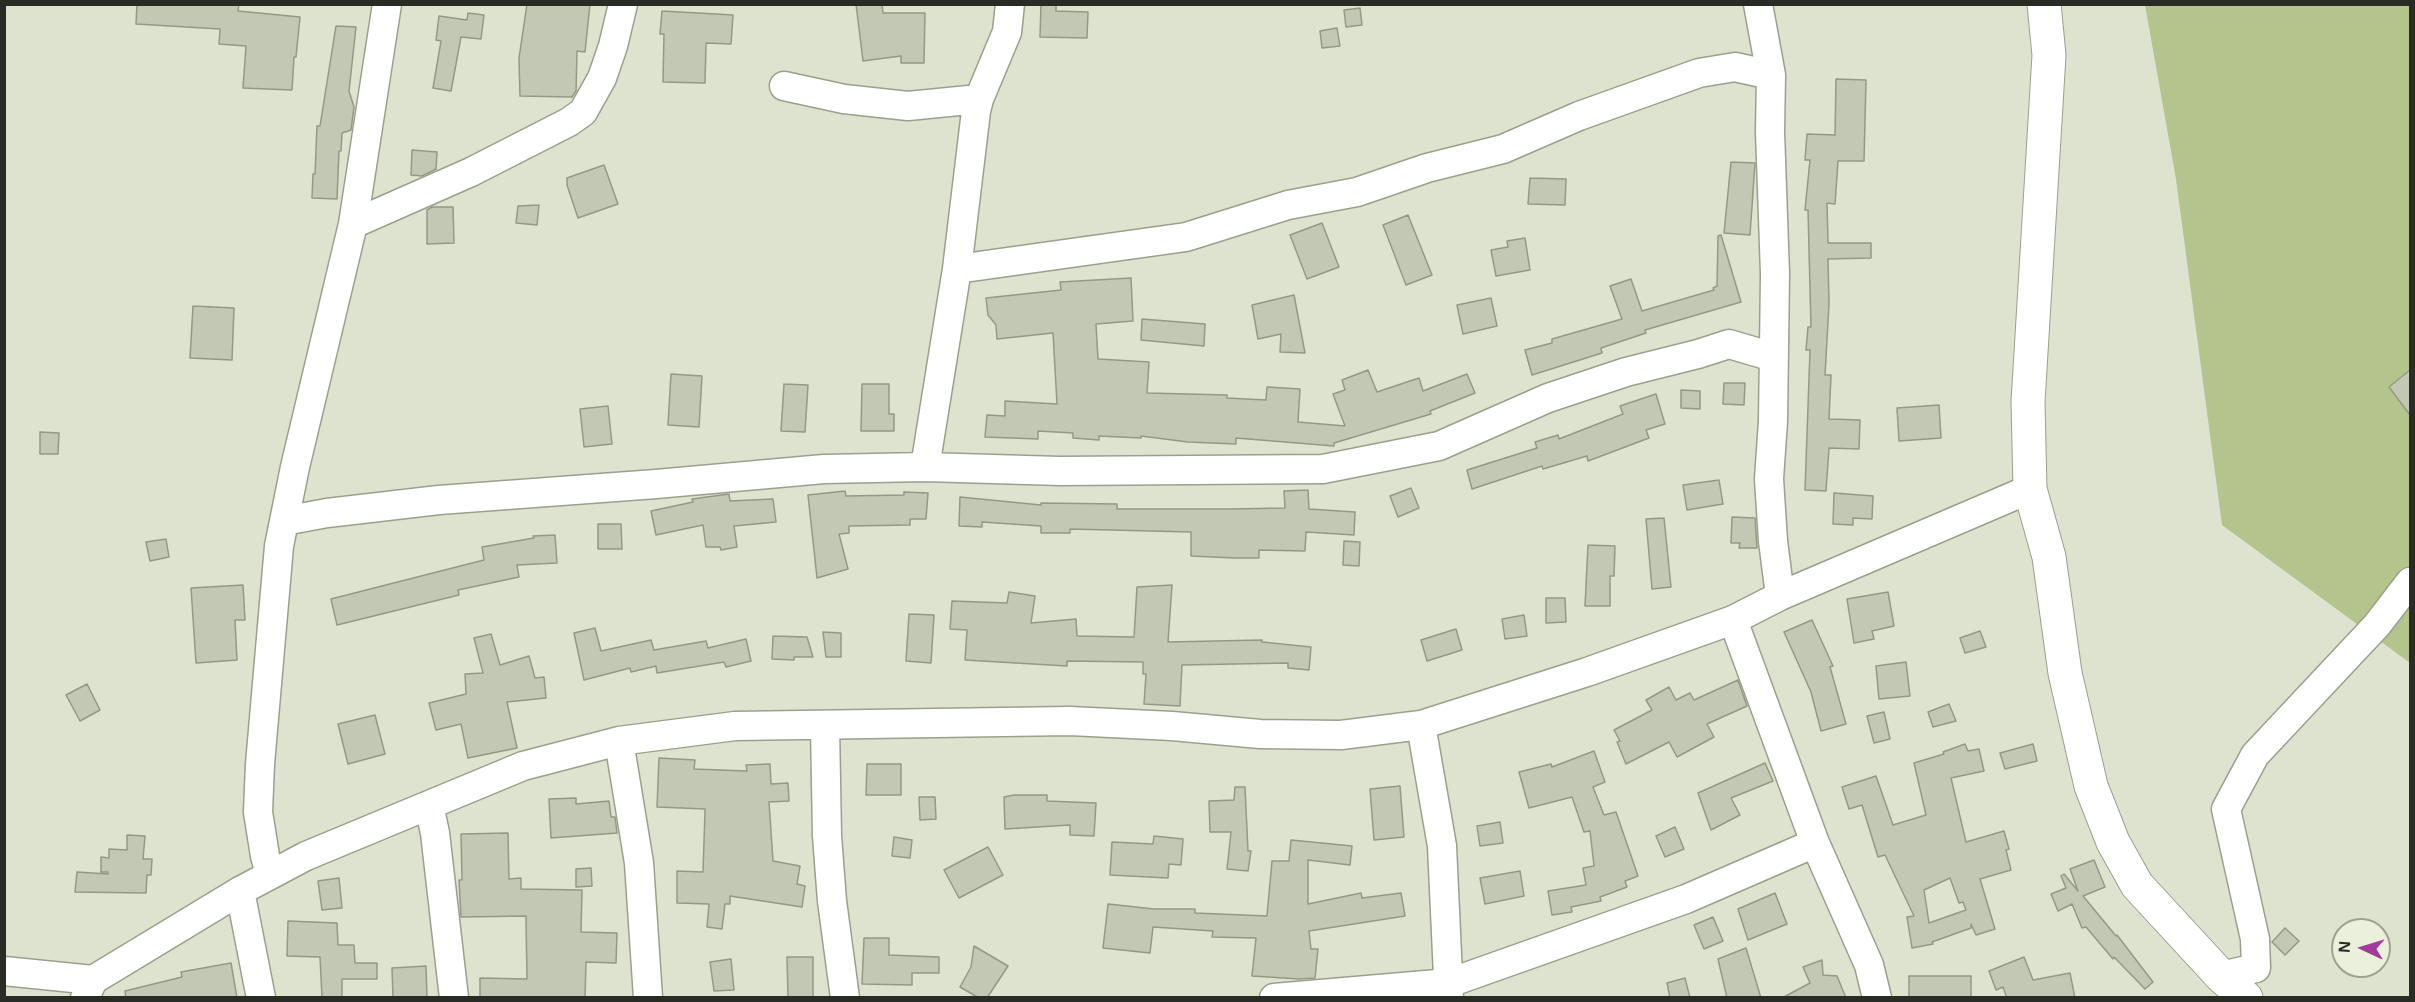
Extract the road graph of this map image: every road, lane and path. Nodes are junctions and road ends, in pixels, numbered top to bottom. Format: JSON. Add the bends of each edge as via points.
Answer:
{"nodes":[{"id":1,"x":387,"y":4,"type":"edge"},
{"id":2,"x":622,"y":4,"type":"edge"},
{"id":3,"x":1010,"y":4,"type":"edge"},
{"id":4,"x":1758,"y":4,"type":"edge"},
{"id":5,"x":2044,"y":4,"type":"edge"},
{"id":6,"x":1771,"y":75,"type":"junction"},
{"id":7,"x":784,"y":86,"type":"dead end"},
{"id":8,"x":979,"y":99,"type":"junction"},
{"id":9,"x":353,"y":224,"type":"junction"},
{"id":10,"x":957,"y":269,"type":"junction"},
{"id":11,"x":1773,"y":357,"type":"junction"},
{"id":12,"x":925,"y":466,"type":"junction"},
{"id":13,"x":2030,"y":489,"type":"junction"},
{"id":14,"x":284,"y":521,"type":"junction"},
{"id":15,"x":2410,"y":582,"type":"edge"},
{"id":16,"x":1780,"y":596,"type":"junction"},
{"id":17,"x":1733,"y":620,"type":"junction"},
{"id":18,"x":1421,"y":725,"type":"junction"},
{"id":19,"x":825,"y":726,"type":"junction"},
{"id":20,"x":619,"y":741,"type":"junction"},
{"id":21,"x":429,"y":805,"type":"junction"},
{"id":22,"x":1815,"y":843,"type":"junction"},
{"id":23,"x":270,"y":874,"type":"junction"},
{"id":24,"x":240,"y":891,"type":"junction"},
{"id":25,"x":4,"y":970,"type":"edge"},
{"id":26,"x":2221,"y":976,"type":"junction"},
{"id":27,"x":89,"y":988,"type":"edge"},
{"id":28,"x":1449,"y":990,"type":"edge"},
{"id":29,"x":261,"y":998,"type":"edge"},
{"id":30,"x":454,"y":998,"type":"edge"},
{"id":31,"x":648,"y":998,"type":"edge"},
{"id":32,"x":845,"y":998,"type":"edge"},
{"id":33,"x":1274,"y":998,"type":"edge"},
{"id":34,"x":1877,"y":998,"type":"edge"},
{"id":35,"x":2246,"y":998,"type":"edge"}],
"edges":[{"from":1,"to":9,"type":"street"},
{"from":2,"to":9,"type":"street","via":[[602,78],[583,112],[471,172]]},
{"from":3,"to":8,"type":"street","via":[[1007,32]]},
{"from":4,"to":6,"type":"street"},
{"from":5,"to":13,"type":"main road","via":[[2049,55],[2028,391]]},
{"from":6,"to":10,"type":"street","via":[[1735,67],[1699,74],[1579,116],[1503,148],[1426,168],[1357,192],[1288,206],[1185,237]]},
{"from":6,"to":11,"type":"street"},
{"from":7,"to":8,"type":"street","via":[[844,99],[908,106]]},
{"from":8,"to":10,"type":"street"},
{"from":9,"to":14,"type":"street"},
{"from":10,"to":12,"type":"street"},
{"from":11,"to":12,"type":"street","via":[[1729,344],[1548,398],[1439,446],[1323,469],[1060,471]]},
{"from":11,"to":16,"type":"street","via":[[1769,479]]},
{"from":12,"to":14,"type":"street","via":[[824,469],[439,500]]},
{"from":13,"to":16,"type":"street"},
{"from":13,"to":26,"type":"main road","via":[[2049,557],[2065,673],[2091,786],[2113,842],[2137,885]]},
{"from":14,"to":23,"type":"street","via":[[258,812]]},
{"from":15,"to":26,"type":"street","via":[[2377,625],[2255,755],[2226,809],[2254,939],[2256,968]]},
{"from":16,"to":17,"type":"street"},
{"from":17,"to":18,"type":"street"},
{"from":17,"to":22,"type":"street"},
{"from":18,"to":19,"type":"street","via":[[1341,735],[1260,734],[1070,721]]},
{"from":18,"to":28,"type":"street","via":[[1442,846]]},
{"from":19,"to":20,"type":"street","via":[[735,726]]},
{"from":19,"to":32,"type":"street","via":[[828,847]]},
{"from":20,"to":21,"type":"street","via":[[523,766]]},
{"from":20,"to":31,"type":"street","via":[[639,863]]},
{"from":21,"to":23,"type":"street"},
{"from":21,"to":30,"type":"street"},
{"from":22,"to":28,"type":"street","via":[[1686,899]]},
{"from":22,"to":34,"type":"street","via":[[1869,965]]},
{"from":23,"to":24,"type":"street"},
{"from":24,"to":27,"type":"street"},
{"from":24,"to":29,"type":"street"},
{"from":25,"to":27,"type":"street"},
{"from":26,"to":35,"type":"main road"},
{"from":28,"to":33,"type":"street"}]}
